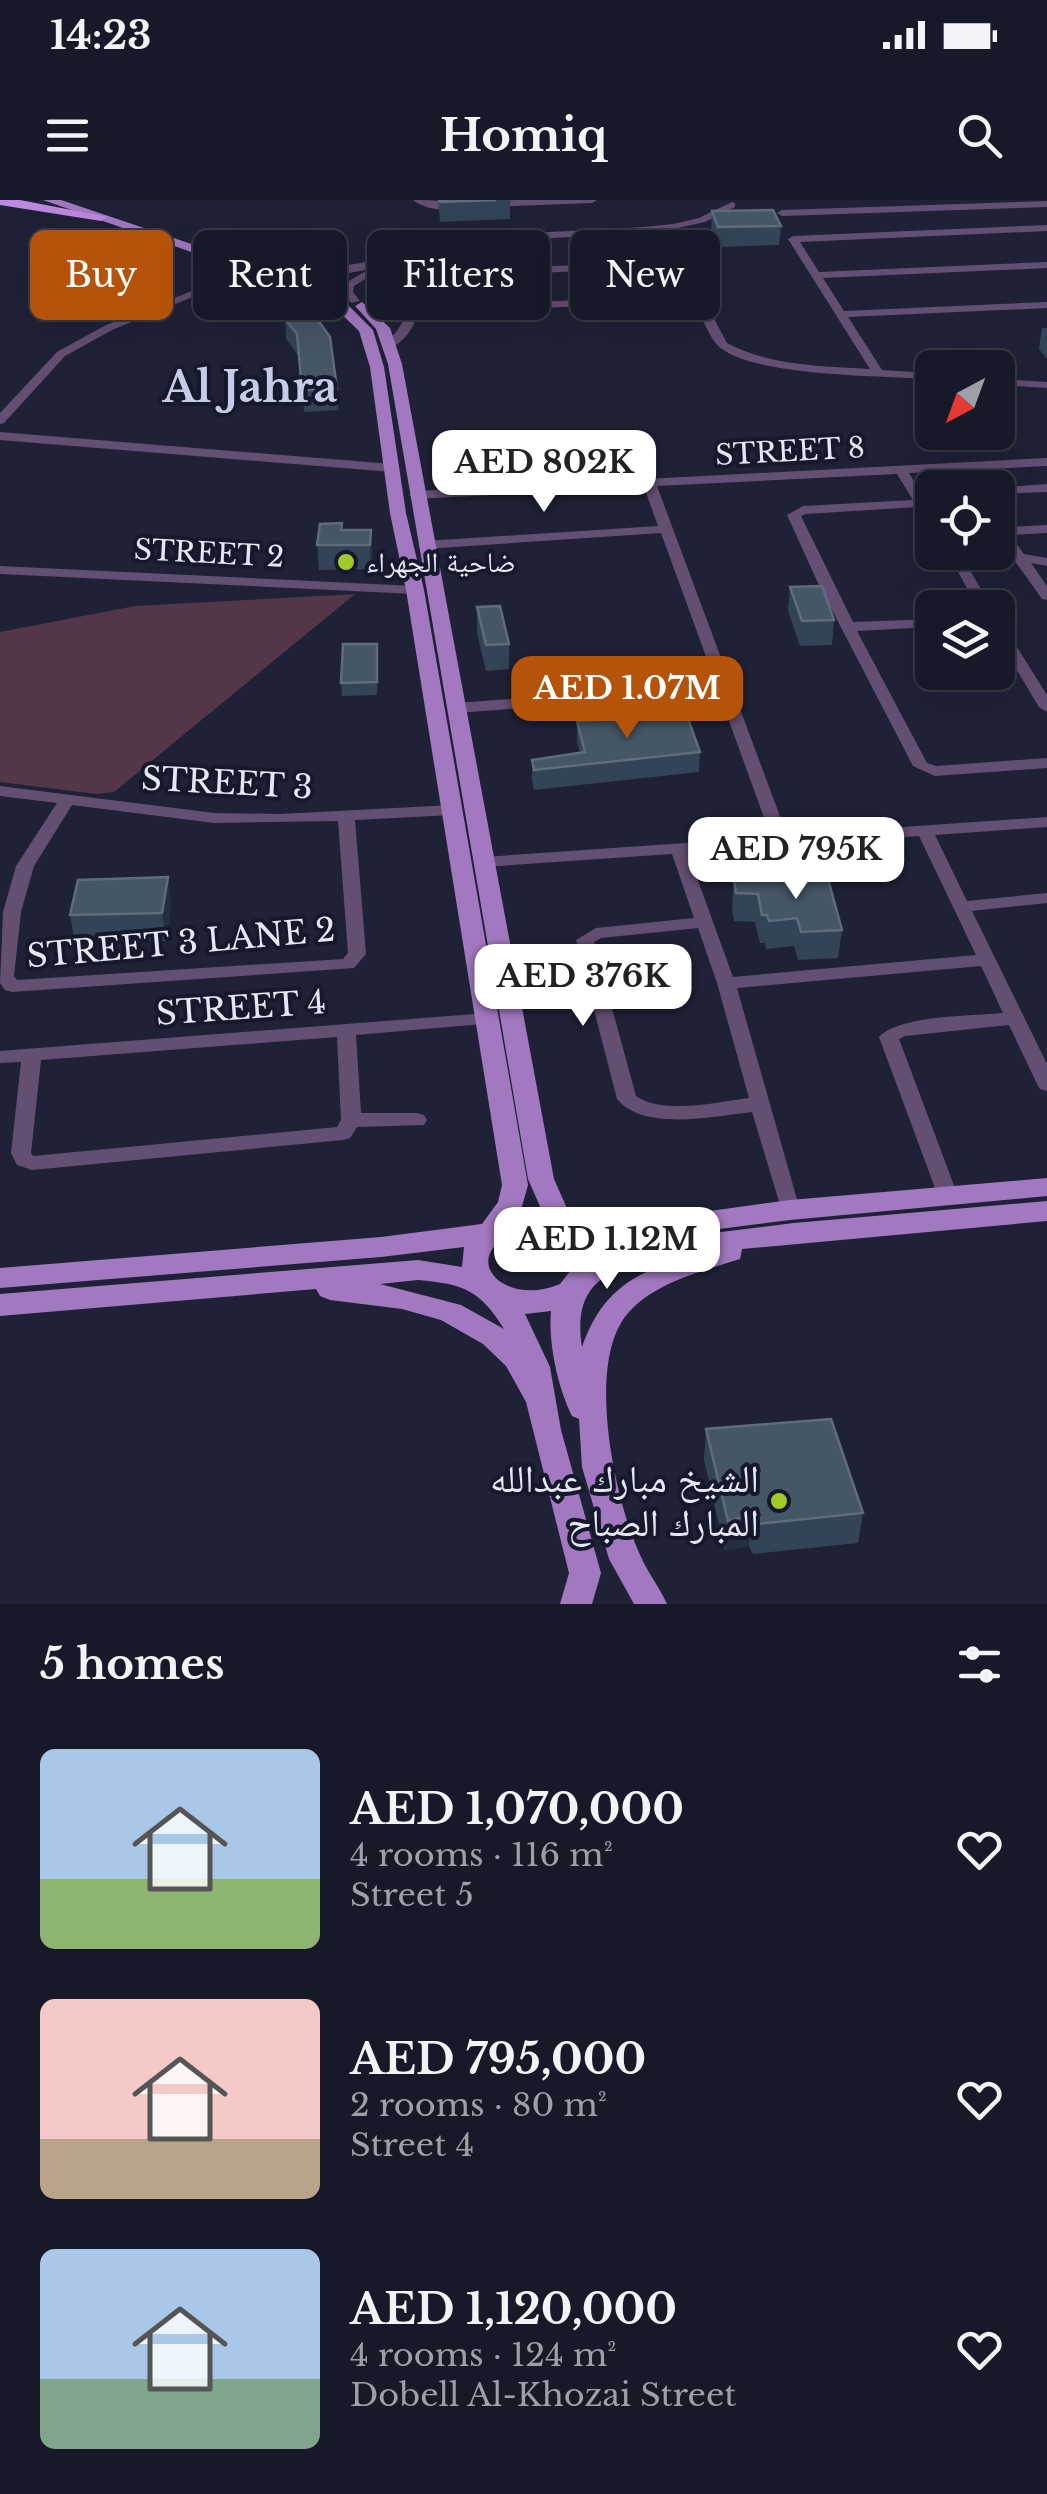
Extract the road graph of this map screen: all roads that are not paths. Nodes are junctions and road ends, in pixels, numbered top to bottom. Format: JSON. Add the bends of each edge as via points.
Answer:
{"nodes":[{"id":1,"x":49,"y":200,"type":"edge"},
{"id":2,"x":70,"y":200,"type":"edge"},
{"id":3,"x":418,"y":200,"type":"edge"},
{"id":4,"x":592,"y":200,"type":"edge"},
{"id":5,"x":1022,"y":200,"type":"edge"},
{"id":6,"x":0,"y":201,"type":"edge"},
{"id":7,"x":980,"y":201,"type":"edge"},
{"id":8,"x":953,"y":202,"type":"edge"},
{"id":9,"x":1047,"y":204,"type":"edge"},
{"id":10,"x":558,"y":206,"type":"edge"},
{"id":11,"x":736,"y":206,"type":"edge"},
{"id":12,"x":1005,"y":206,"type":"junction"},
{"id":13,"x":95,"y":209,"type":"edge"},
{"id":14,"x":781,"y":209,"type":"edge"},
{"id":15,"x":881,"y":210,"type":"junction"},
{"id":16,"x":1026,"y":228,"type":"junction"},
{"id":17,"x":1047,"y":228,"type":"edge"},
{"id":18,"x":674,"y":230,"type":"edge"},
{"id":19,"x":550,"y":232,"type":"edge"},
{"id":20,"x":902,"y":234,"type":"junction"},
{"id":21,"x":804,"y":238,"type":"junction"},
{"id":22,"x":193,"y":243,"type":"edge"},
{"id":23,"x":1042,"y":266,"type":"edge"},
{"id":24,"x":367,"y":272,"type":"edge"},
{"id":25,"x":815,"y":275,"type":"junction"},
{"id":26,"x":1047,"y":276,"type":"edge"},
{"id":27,"x":193,"y":297,"type":"edge"},
{"id":28,"x":347,"y":297,"type":"edge"},
{"id":29,"x":355,"y":301,"type":"junction"},
{"id":30,"x":1047,"y":305,"type":"edge"},
{"id":31,"x":347,"y":314,"type":"edge"},
{"id":32,"x":842,"y":314,"type":"junction"},
{"id":33,"x":410,"y":320,"type":"edge"},
{"id":34,"x":710,"y":320,"type":"edge"},
{"id":35,"x":389,"y":345,"type":"junction"},
{"id":36,"x":878,"y":372,"type":"junction"},
{"id":37,"x":915,"y":375,"type":"edge"},
{"id":38,"x":1015,"y":383,"type":"edge"},
{"id":39,"x":1047,"y":385,"type":"edge"},
{"id":40,"x":5,"y":407,"type":"edge"},
{"id":41,"x":0,"y":420,"type":"edge"},
{"id":42,"x":0,"y":436,"type":"edge"},
{"id":43,"x":1047,"y":462,"type":"edge"},
{"id":44,"x":392,"y":468,"type":"junction"},
{"id":45,"x":900,"y":470,"type":"junction"},
{"id":46,"x":649,"y":483,"type":"junction"},
{"id":47,"x":1047,"y":488,"type":"edge"},
{"id":48,"x":1015,"y":489,"type":"edge"},
{"id":49,"x":416,"y":494,"type":"junction"},
{"id":50,"x":915,"y":494,"type":"edge"},
{"id":51,"x":915,"y":503,"type":"edge"},
{"id":52,"x":666,"y":528,"type":"junction"},
{"id":53,"x":1015,"y":529,"type":"edge"},
{"id":54,"x":1047,"y":529,"type":"edge"},
{"id":55,"x":425,"y":545,"type":"junction"},
{"id":56,"x":1015,"y":552,"type":"edge"},
{"id":57,"x":1017,"y":555,"type":"junction"},
{"id":58,"x":1044,"y":566,"type":"edge"},
{"id":59,"x":0,"y":570,"type":"edge"},
{"id":60,"x":416,"y":590,"type":"junction"},
{"id":61,"x":1047,"y":596,"type":"edge"},
{"id":62,"x":915,"y":624,"type":"edge"},
{"id":63,"x":848,"y":628,"type":"junction"},
{"id":64,"x":435,"y":646,"type":"junction"},
{"id":65,"x":1015,"y":656,"type":"edge"},
{"id":66,"x":725,"y":688,"type":"junction"},
{"id":67,"x":456,"y":708,"type":"junction"},
{"id":68,"x":1047,"y":708,"type":"edge"},
{"id":69,"x":1047,"y":764,"type":"edge"},
{"id":70,"x":0,"y":791,"type":"edge"},
{"id":71,"x":66,"y":800,"type":"junction"},
{"id":72,"x":452,"y":810,"type":"junction"},
{"id":73,"x":346,"y":817,"type":"junction"},
{"id":74,"x":1047,"y":822,"type":"edge"},
{"id":75,"x":924,"y":830,"type":"junction"},
{"id":76,"x":781,"y":841,"type":"junction"},
{"id":77,"x":678,"y":848,"type":"junction"},
{"id":78,"x":479,"y":889,"type":"junction"},
{"id":79,"x":1047,"y":898,"type":"edge"},
{"id":80,"x":962,"y":906,"type":"junction"},
{"id":81,"x":706,"y":922,"type":"junction"},
{"id":82,"x":988,"y":960,"type":"junction"},
{"id":83,"x":726,"y":983,"type":"junction"},
{"id":84,"x":1016,"y":1018,"type":"junction"},
{"id":85,"x":487,"y":1020,"type":"junction"},
{"id":86,"x":346,"y":1030,"type":"junction"},
{"id":87,"x":32,"y":1054,"type":"junction"},
{"id":88,"x":0,"y":1057,"type":"edge"},
{"id":89,"x":1046,"y":1077,"type":"edge"},
{"id":90,"x":761,"y":1104,"type":"junction"},
{"id":91,"x":351,"y":1120,"type":"junction"},
{"id":92,"x":417,"y":1120,"type":"dead end"},
{"id":93,"x":1047,"y":1187,"type":"edge"},
{"id":94,"x":948,"y":1196,"type":"junction"},
{"id":95,"x":1047,"y":1211,"type":"edge"},
{"id":96,"x":792,"y":1222,"type":"junction"},
{"id":97,"x":568,"y":1229,"type":"junction"},
{"id":98,"x":491,"y":1230,"type":"junction"},
{"id":99,"x":222,"y":1260,"type":"junction"},
{"id":100,"x":173,"y":1277,"type":"junction"},
{"id":101,"x":0,"y":1278,"type":"edge"},
{"id":102,"x":578,"y":1284,"type":"junction"},
{"id":103,"x":262,"y":1285,"type":"junction"},
{"id":104,"x":215,"y":1289,"type":"junction"},
{"id":105,"x":491,"y":1291,"type":"junction"},
{"id":106,"x":0,"y":1305,"type":"edge"},
{"id":107,"x":543,"y":1406,"type":"junction"},
{"id":108,"x":597,"y":1468,"type":"junction"},
{"id":109,"x":576,"y":1604,"type":"edge"},
{"id":110,"x":651,"y":1604,"type":"edge"}],
"edges":[{"from":1,"to":13,"type":"main road"},
{"from":2,"to":13,"type":"main road"},
{"from":3,"to":10,"type":"street","via":[[428,206]]},
{"from":4,"to":10,"type":"street"},
{"from":5,"to":7,"type":"street"},
{"from":6,"to":13,"type":"highway"},
{"from":7,"to":8,"type":"street"},
{"from":8,"to":14,"type":"street"},
{"from":9,"to":12,"type":"street"},
{"from":11,"to":18,"type":"street"},
{"from":11,"to":19,"type":"street","via":[[673,227]]},
{"from":12,"to":15,"type":"street"},
{"from":12,"to":16,"type":"street"},
{"from":13,"to":22,"type":"main road"},
{"from":14,"to":15,"type":"street"},
{"from":14,"to":21,"type":"street"},
{"from":15,"to":20,"type":"street"},
{"from":16,"to":17,"type":"street"},
{"from":16,"to":20,"type":"street"},
{"from":20,"to":21,"type":"street"},
{"from":21,"to":25,"type":"street","via":[[792,240]]},
{"from":23,"to":25,"type":"street"},
{"from":23,"to":26,"type":"street"},
{"from":24,"to":29,"type":"street","via":[[348,284]]},
{"from":25,"to":32,"type":"street"},
{"from":27,"to":40,"type":"street","via":[[83,342]]},
{"from":28,"to":29,"type":"main road"},
{"from":29,"to":35,"type":"main road","via":[[383,328]]},
{"from":30,"to":32,"type":"street"},
{"from":31,"to":44,"type":"main road","via":[[366,330]]},
{"from":32,"to":36,"type":"street"},
{"from":33,"to":35,"type":"street"},
{"from":34,"to":36,"type":"street","via":[[723,345],[739,355]]},
{"from":35,"to":49,"type":"main road"},
{"from":36,"to":37,"type":"street"},
{"from":38,"to":39,"type":"street"},
{"from":40,"to":41,"type":"street"},
{"from":42,"to":44,"type":"street"},
{"from":43,"to":45,"type":"street","name":"STREET 8"},
{"from":44,"to":60,"type":"main road"},
{"from":45,"to":46,"type":"street","name":"STREET 8"},
{"from":45,"to":50,"type":"street"},
{"from":46,"to":49,"type":"street","name":"STREET 8"},
{"from":46,"to":52,"type":"street"},
{"from":47,"to":48,"type":"street"},
{"from":49,"to":55,"type":"main road"},
{"from":51,"to":63,"type":"street","via":[[794,514]]},
{"from":52,"to":55,"type":"street"},
{"from":52,"to":66,"type":"street"},
{"from":53,"to":54,"type":"street"},
{"from":55,"to":64,"type":"main road"},
{"from":56,"to":57,"type":"street"},
{"from":57,"to":58,"type":"street"},
{"from":57,"to":61,"type":"street"},
{"from":59,"to":60,"type":"street","name":"STREET 2"},
{"from":60,"to":64,"type":"main road"},
{"from":62,"to":63,"type":"street"},
{"from":63,"to":69,"type":"street","via":[[921,766],[936,771]]},
{"from":64,"to":67,"type":"main road"},
{"from":64,"to":72,"type":"main road"},
{"from":65,"to":68,"type":"street"},
{"from":66,"to":67,"type":"street"},
{"from":66,"to":76,"type":"street"},
{"from":67,"to":78,"type":"main road"},
{"from":70,"to":71,"type":"street","name":"STREET 3"},
{"from":71,"to":73,"type":"street","name":"STREET 3","via":[[214,818]]},
{"from":71,"to":73,"type":"street","name":"STREET 3 LANE 2","via":[[14,899],[5,977],[12,986],[348,964],[357,954]]},
{"from":72,"to":73,"type":"street","name":"STREET 3"},
{"from":72,"to":78,"type":"main road"},
{"from":74,"to":75,"type":"street"},
{"from":75,"to":76,"type":"street"},
{"from":75,"to":80,"type":"street"},
{"from":76,"to":77,"type":"street"},
{"from":77,"to":78,"type":"street"},
{"from":77,"to":81,"type":"street"},
{"from":78,"to":85,"type":"main road"},
{"from":78,"to":97,"type":"main road","via":[[541,1179]]},
{"from":79,"to":80,"type":"street"},
{"from":80,"to":82,"type":"street"},
{"from":81,"to":83,"type":"street"},
{"from":81,"to":90,"type":"street","via":[[596,933],[585,940],[627,1099],[655,1113]]},
{"from":82,"to":83,"type":"street"},
{"from":82,"to":84,"type":"street"},
{"from":83,"to":90,"type":"street"},
{"from":84,"to":89,"type":"street"},
{"from":84,"to":94,"type":"street","via":[[889,1036]]},
{"from":85,"to":86,"type":"street","name":"STREET 4"},
{"from":85,"to":98,"type":"main road","via":[[514,1184],[511,1203]]},
{"from":86,"to":87,"type":"street","name":"STREET 4"},
{"from":86,"to":91,"type":"street"},
{"from":87,"to":88,"type":"street","name":"STREET 4"},
{"from":87,"to":91,"type":"street","via":[[22,1153],[27,1162],[333,1136],[344,1133]]},
{"from":90,"to":96,"type":"street"},
{"from":91,"to":92,"type":"street"},
{"from":93,"to":94,"type":"main road"},
{"from":94,"to":96,"type":"main road"},
{"from":95,"to":96,"type":"main road"},
{"from":96,"to":97,"type":"main road","via":[[609,1235]]},
{"from":96,"to":102,"type":"main road","via":[[614,1258]]},
{"from":96,"to":108,"type":"main road","via":[[666,1271],[606,1316],[594,1357]]},
{"from":97,"to":98,"type":"main road","via":[[522,1218]]},
{"from":97,"to":102,"type":"main road","via":[[586,1251]]},
{"from":98,"to":99,"type":"main road"},
{"from":98,"to":105,"type":"main road","via":[[473,1254]]},
{"from":99,"to":100,"type":"main road"},
{"from":99,"to":104,"type":"main road","via":[[205,1273]]},
{"from":100,"to":101,"type":"main road"},
{"from":100,"to":104,"type":"main road"},
{"from":100,"to":106,"type":"main road"},
{"from":102,"to":105,"type":"main road","via":[[546,1302],[512,1301]]},
{"from":102,"to":108,"type":"main road","via":[[565,1300],[563,1318]]},
{"from":103,"to":104,"type":"main road"},
{"from":103,"to":105,"type":"main road","via":[[430,1270]]},
{"from":103,"to":107,"type":"main road","via":[[366,1291],[454,1316],[500,1340]]},
{"from":105,"to":107,"type":"main road","via":[[526,1342]]},
{"from":107,"to":109,"type":"main road","via":[[584,1573]]},
{"from":108,"to":110,"type":"main road","via":[[625,1559]]}]}
